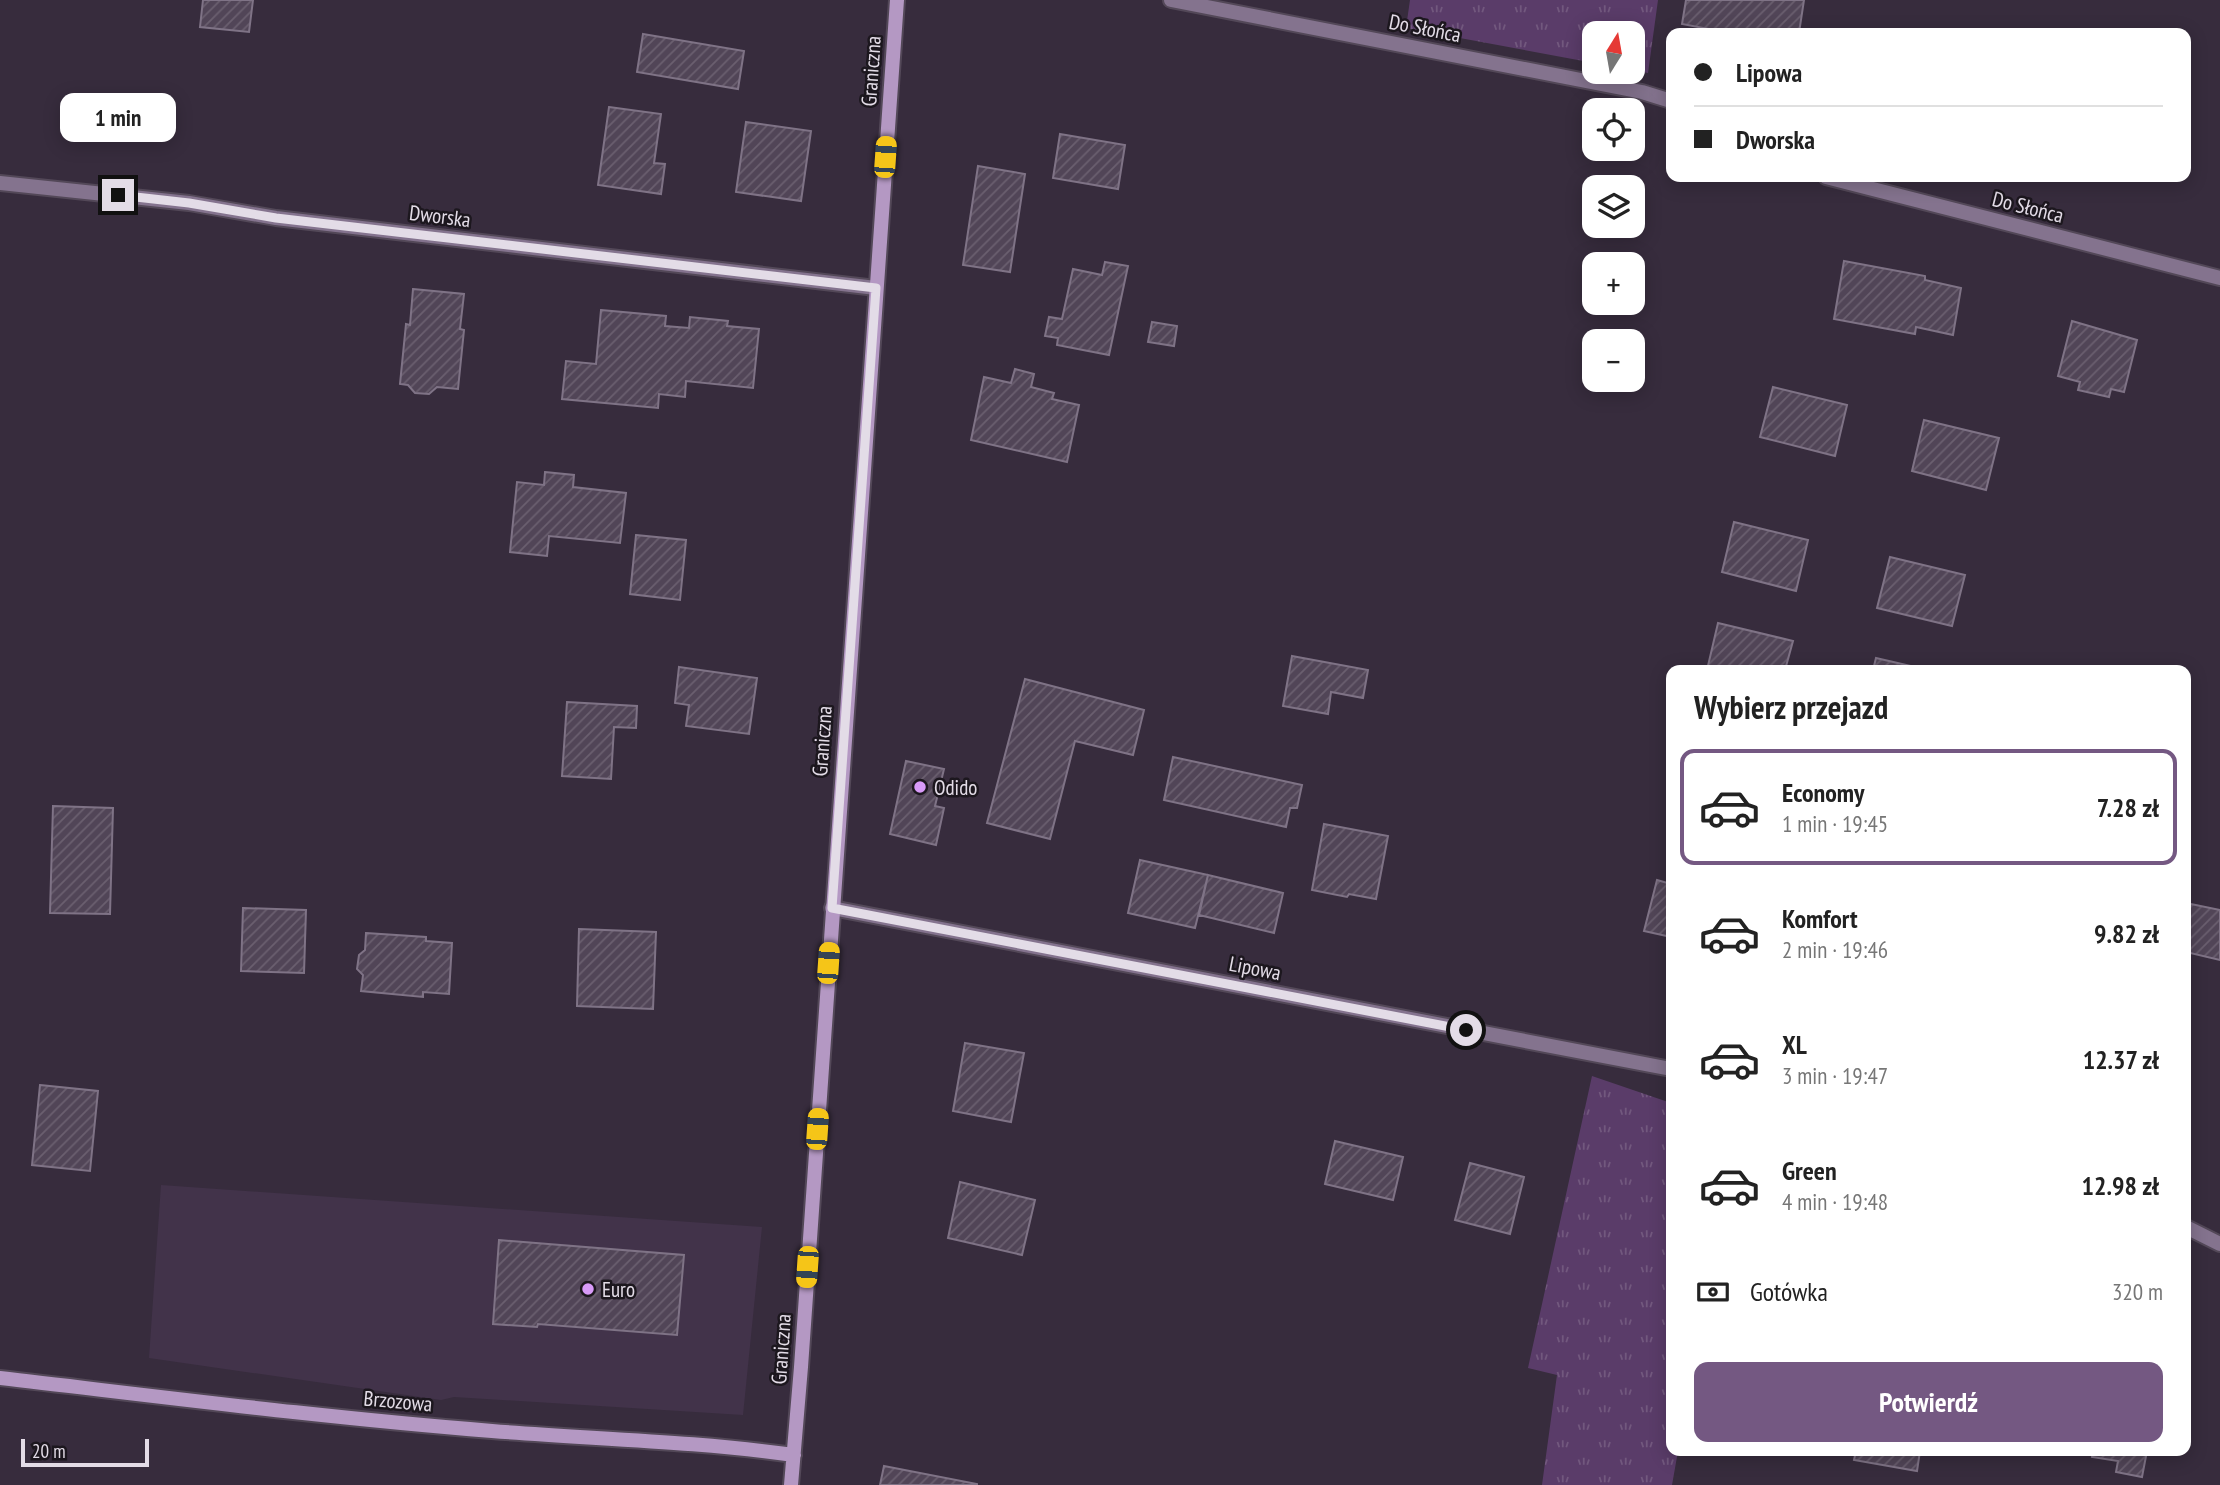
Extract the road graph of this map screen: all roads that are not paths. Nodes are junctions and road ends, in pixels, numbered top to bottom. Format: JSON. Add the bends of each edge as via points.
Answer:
{"nodes":[{"id":1,"x":897,"y":0,"type":"edge"},
{"id":2,"x":1171,"y":0,"type":"edge"},
{"id":3,"x":1666,"y":99,"type":"edge"},
{"id":4,"x":1846,"y":182,"type":"edge"},
{"id":5,"x":0,"y":183,"type":"edge"},
{"id":6,"x":2220,"y":278,"type":"edge"},
{"id":7,"x":876,"y":288,"type":"junction"},
{"id":8,"x":832,"y":908,"type":"junction"},
{"id":9,"x":1666,"y":1068,"type":"edge"},
{"id":10,"x":2191,"y":1230,"type":"edge"},
{"id":11,"x":2220,"y":1244,"type":"edge"},
{"id":12,"x":0,"y":1378,"type":"edge"},
{"id":13,"x":794,"y":1455,"type":"junction"},
{"id":14,"x":791,"y":1485,"type":"edge"}],
"edges":[{"from":1,"to":7,"type":"street","name":"Graniczna"},
{"from":2,"to":3,"type":"street","name":"Do Słońca"},
{"from":4,"to":6,"type":"street","name":"Do Słońca"},
{"from":5,"to":7,"type":"street","name":"Dworska"},
{"from":7,"to":8,"type":"street","name":"Graniczna"},
{"from":8,"to":9,"type":"street","name":"Lipowa"},
{"from":8,"to":13,"type":"street","name":"Graniczna"},
{"from":10,"to":11,"type":"street"},
{"from":12,"to":13,"type":"street","name":"Brzozowa","via":[[492,1431],[720,1445]]},
{"from":13,"to":14,"type":"street","name":"Graniczna"}]}
